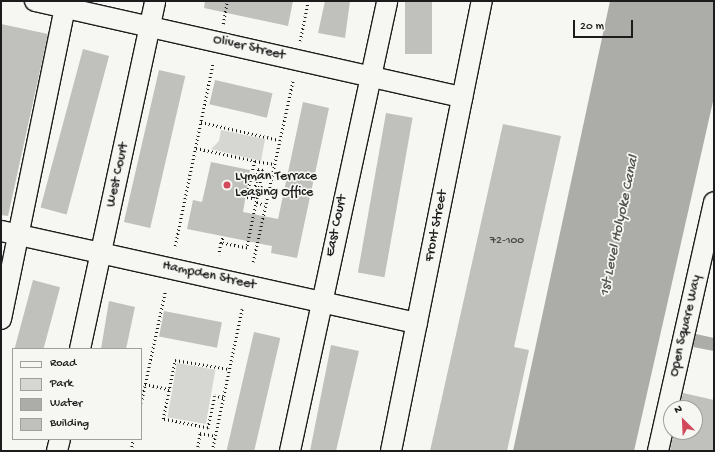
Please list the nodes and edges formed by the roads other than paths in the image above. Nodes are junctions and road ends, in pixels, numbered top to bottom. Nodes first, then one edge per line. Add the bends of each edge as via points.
1 (35, 1) edge
2 (156, 1) edge
3 (387, 1) edge
4 (482, 1) edge
5 (66, 4) edge
6 (150, 25) junction
7 (370, 75) junction
8 (462, 97) junction
9 (714, 202) edge
10 (10, 233) edge
11 (101, 254) junction
12 (321, 301) junction
13 (1, 319) edge
14 (417, 322) junction
15 (80, 348) edge
16 (60, 440) edge
17 (57, 451) edge
18 (290, 451) edge
19 (391, 451) edge
20 (658, 451) edge

1 - 5 street, Oliver Street
2 - 6 street, West Court
3 - 7 street, East Court
4 - 8 street, Front Street
5 - 6 street, Oliver Street
5 - 10 street
6 - 7 street, Oliver Street
6 - 11 street, West Court
7 - 8 street, Oliver Street
7 - 12 street, East Court
8 - 14 street, Front Street
9 - 20 street, Open Square Way
10 - 11 street, Hampden Street
10 - 13 street
11 - 12 street, Hampden Street
11 - 15 street, West Court
12 - 14 street, Hampden Street
12 - 18 street, East Court
14 - 19 street, Front Street
16 - 17 street

